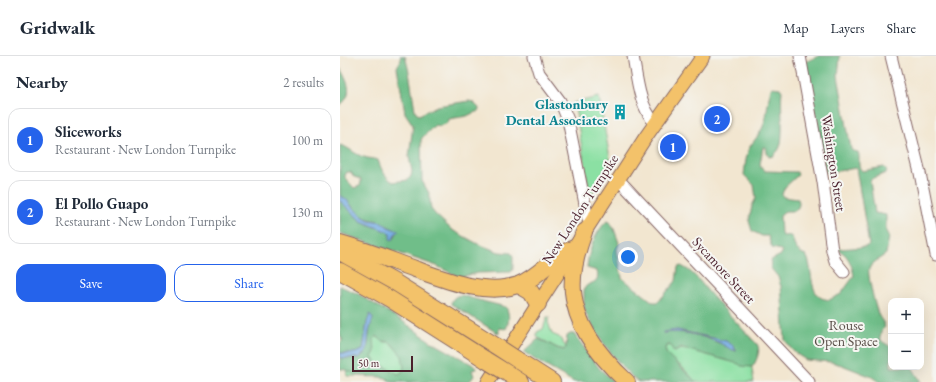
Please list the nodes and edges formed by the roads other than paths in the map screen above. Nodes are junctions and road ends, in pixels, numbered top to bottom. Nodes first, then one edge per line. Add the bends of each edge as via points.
1 (534, 56) edge
2 (633, 56) edge
3 (703, 56) edge
4 (800, 56) edge
5 (891, 56) edge
6 (655, 123) junction
7 (618, 179) junction
8 (586, 228) junction
9 (340, 244) edge
10 (574, 248) junction
11 (340, 252) edge
12 (936, 255) edge
13 (340, 271) edge
14 (844, 272) dead end
15 (518, 284) junction
16 (538, 304) junction
17 (488, 382) edge
18 (521, 382) edge
19 (552, 382) edge
20 (627, 382) edge
21 (809, 382) edge

1 - 8 street via 539,73 560,101 568,120
2 - 6 street via 643,102
3 - 6 main road, New London Turnpike
4 - 14 street, Washington Street via 832,251 835,261
5 - 12 street via 919,168
6 - 7 main road, New London Turnpike
7 - 8 main road, New London Turnpike
7 - 21 street, Sycamore Street
8 - 10 main road, New London Turnpike
8 - 20 highway via 574,269 575,305 586,332 598,350
9 - 15 highway via 466,286 492,288
10 - 15 highway via 565,251 541,271
10 - 16 main road, New London Turnpike
11 - 19 highway, bridge via 396,283
13 - 18 highway, bridge via 390,299
15 - 16 highway via 531,292
16 - 17 main road, New London Turnpike

